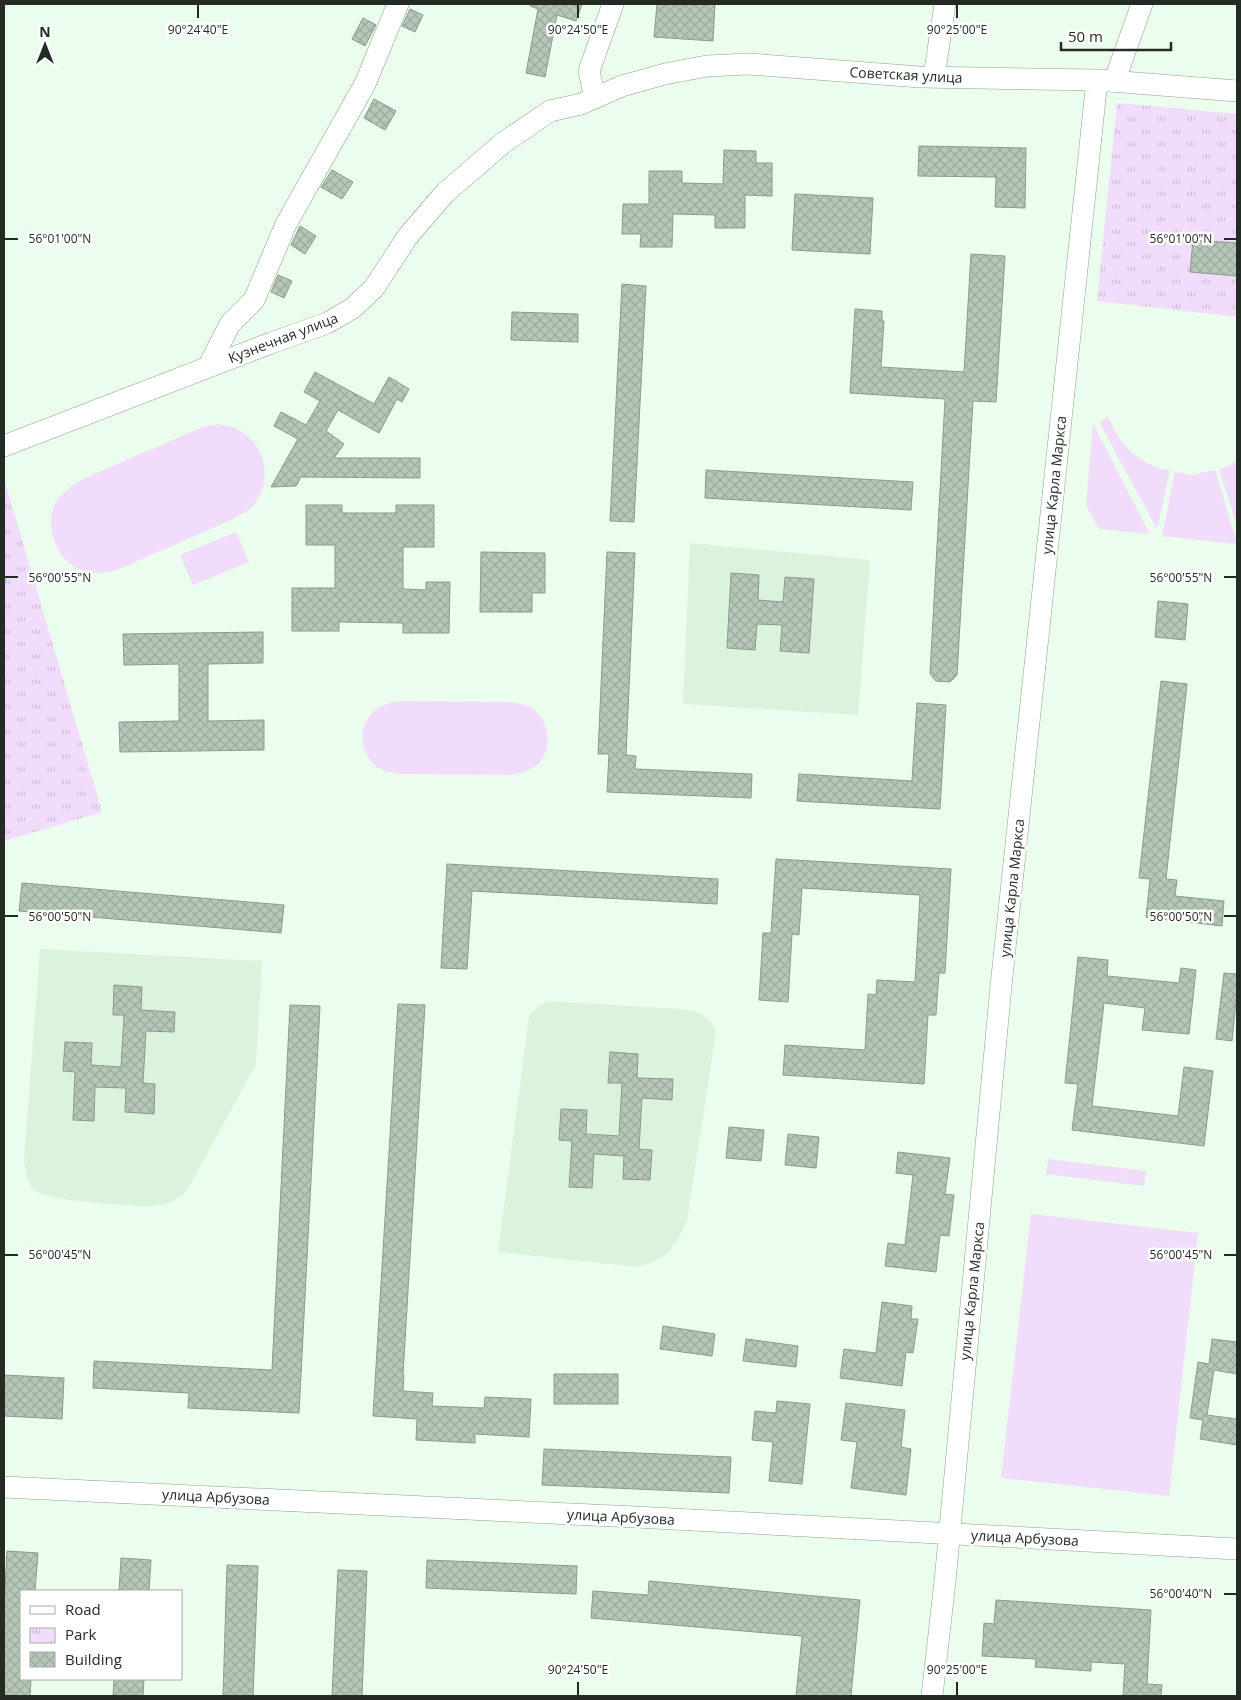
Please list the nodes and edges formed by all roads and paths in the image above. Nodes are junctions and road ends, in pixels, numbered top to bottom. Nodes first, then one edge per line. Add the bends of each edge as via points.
1 (398, 4) edge
2 (613, 4) edge
3 (945, 4) edge
4 (1142, 4) edge
5 (934, 77) junction
6 (1105, 81) junction
7 (1237, 91) edge
8 (588, 101) junction
9 (208, 367) junction
10 (4, 446) edge
11 (4, 1487) edge
12 (949, 1534) junction
13 (1237, 1549) edge
14 (932, 1696) edge

1 - 9 street via 365,84 286,224 254,300 230,324
2 - 8 street via 590,71
3 - 5 street
4 - 6 street, улица Карла Маркса
5 - 6 street, Советская улица
5 - 8 street, Советская улица via 749,64 707,66 622,86
6 - 7 street, Советская улица
6 - 12 street, улица Карла Маркса via 1001,986
8 - 9 street, Кузнечная улица via 550,111 503,143 445,193 408,236 374,288 353,308 326,323
9 - 10 street, Кузнечная улица
11 - 12 street, улица Арбузова
12 - 13 street, улица Арбузова
12 - 14 street, улица Карла Маркса

